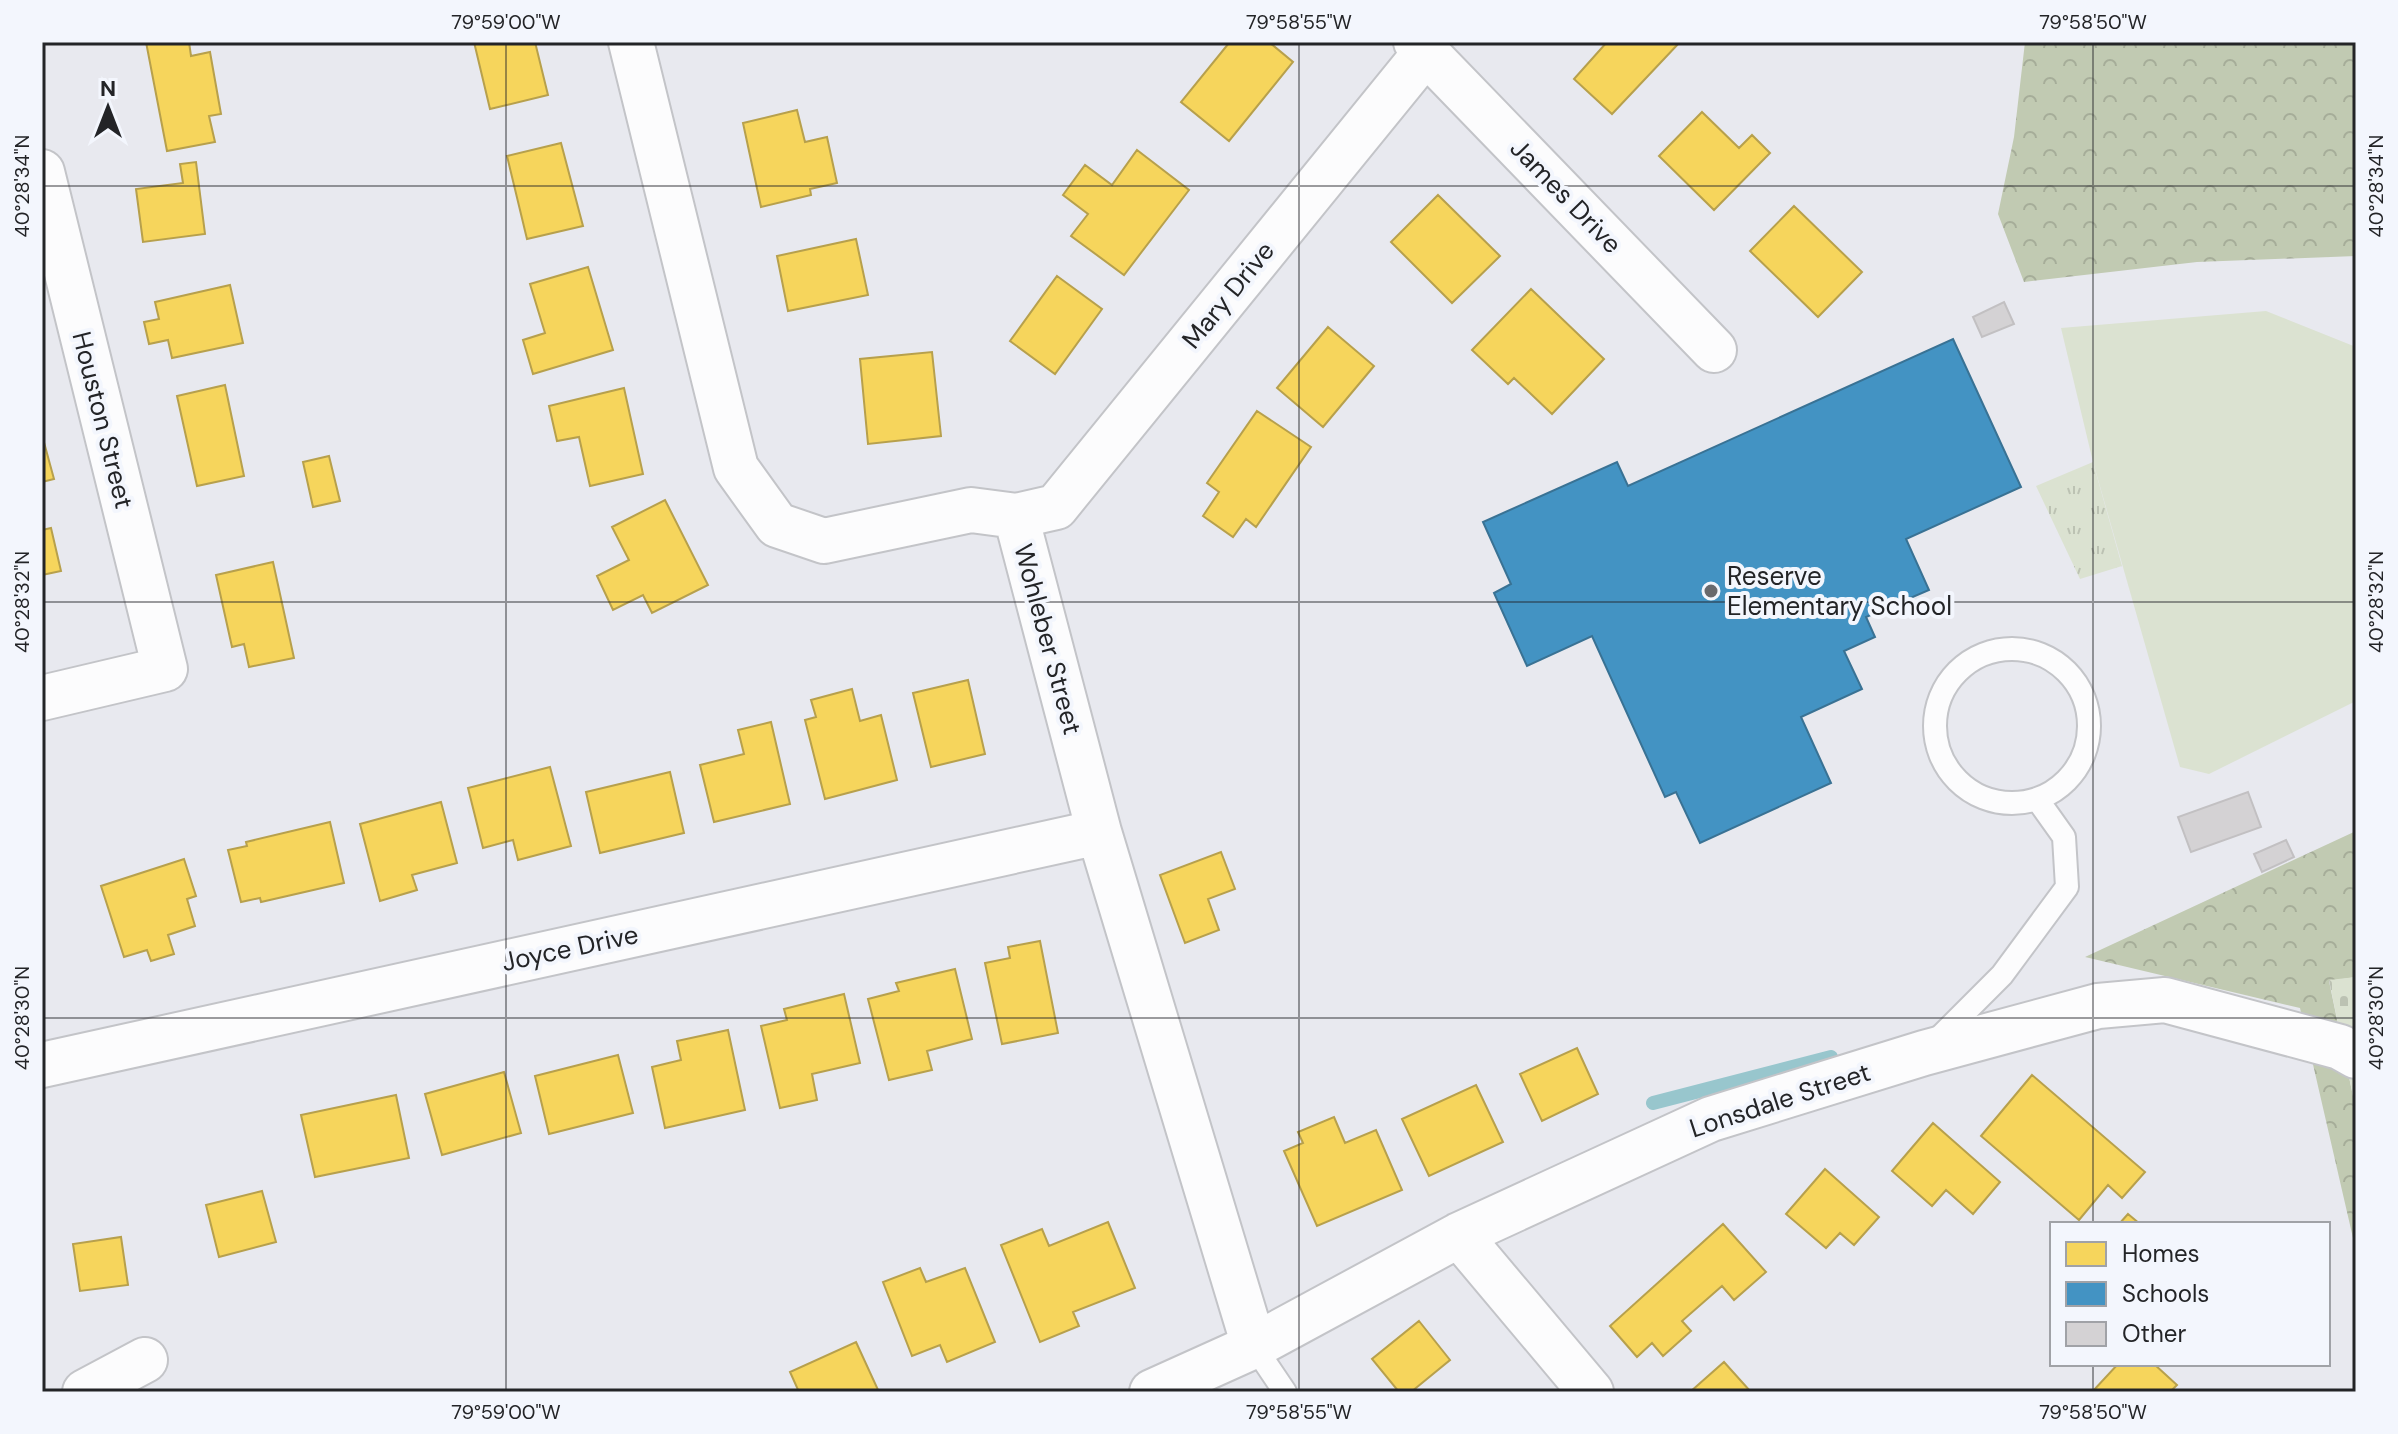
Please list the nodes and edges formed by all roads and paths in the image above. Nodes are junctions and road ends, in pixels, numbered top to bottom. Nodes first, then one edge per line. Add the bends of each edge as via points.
1 (631, 42) edge
2 (1421, 47) edge
3 (42, 172) edge
4 (1714, 350) dead end
5 (1016, 516) junction
6 (42, 698) edge
7 (2037, 799) junction
8 (1099, 832) junction
9 (1924, 1053) junction
10 (2356, 1056) edge
11 (42, 1065) edge
12 (1459, 1235) junction
13 (1254, 1346) junction
14 (145, 1360) dead end
15 (85, 1392) edge
16 (1152, 1392) edge
17 (1285, 1392) edge
18 (1591, 1392) edge

1 - 5 street, Wohleber Street via 736,468 777,525 824,541 971,510
2 - 4 street, James Drive
2 - 5 street, Mary Drive via 1056,507
3 - 6 street, Houston Street via 165,669
5 - 8 street, Wohleber Street
7 - 7 lane via 2069,778 2083,757 2089,718 2081,692 2050,658 2001,649 1975,658 1945,685 1934,719 1938,750 1957,782 1980,797 2002,803
7 - 9 lane via 2064,837 2067,887 2002,975
8 - 11 street, Joyce Drive
8 - 13 street, Wohleber Street
9 - 10 street, Lonsdale Street via 2098,1006 2165,1000 2340,1047
9 - 12 street, Lonsdale Street via 1711,1119
12 - 13 street, Lonsdale Street
12 - 18 street
13 - 16 street, Lonsdale Street
13 - 17 lane
14 - 15 street

